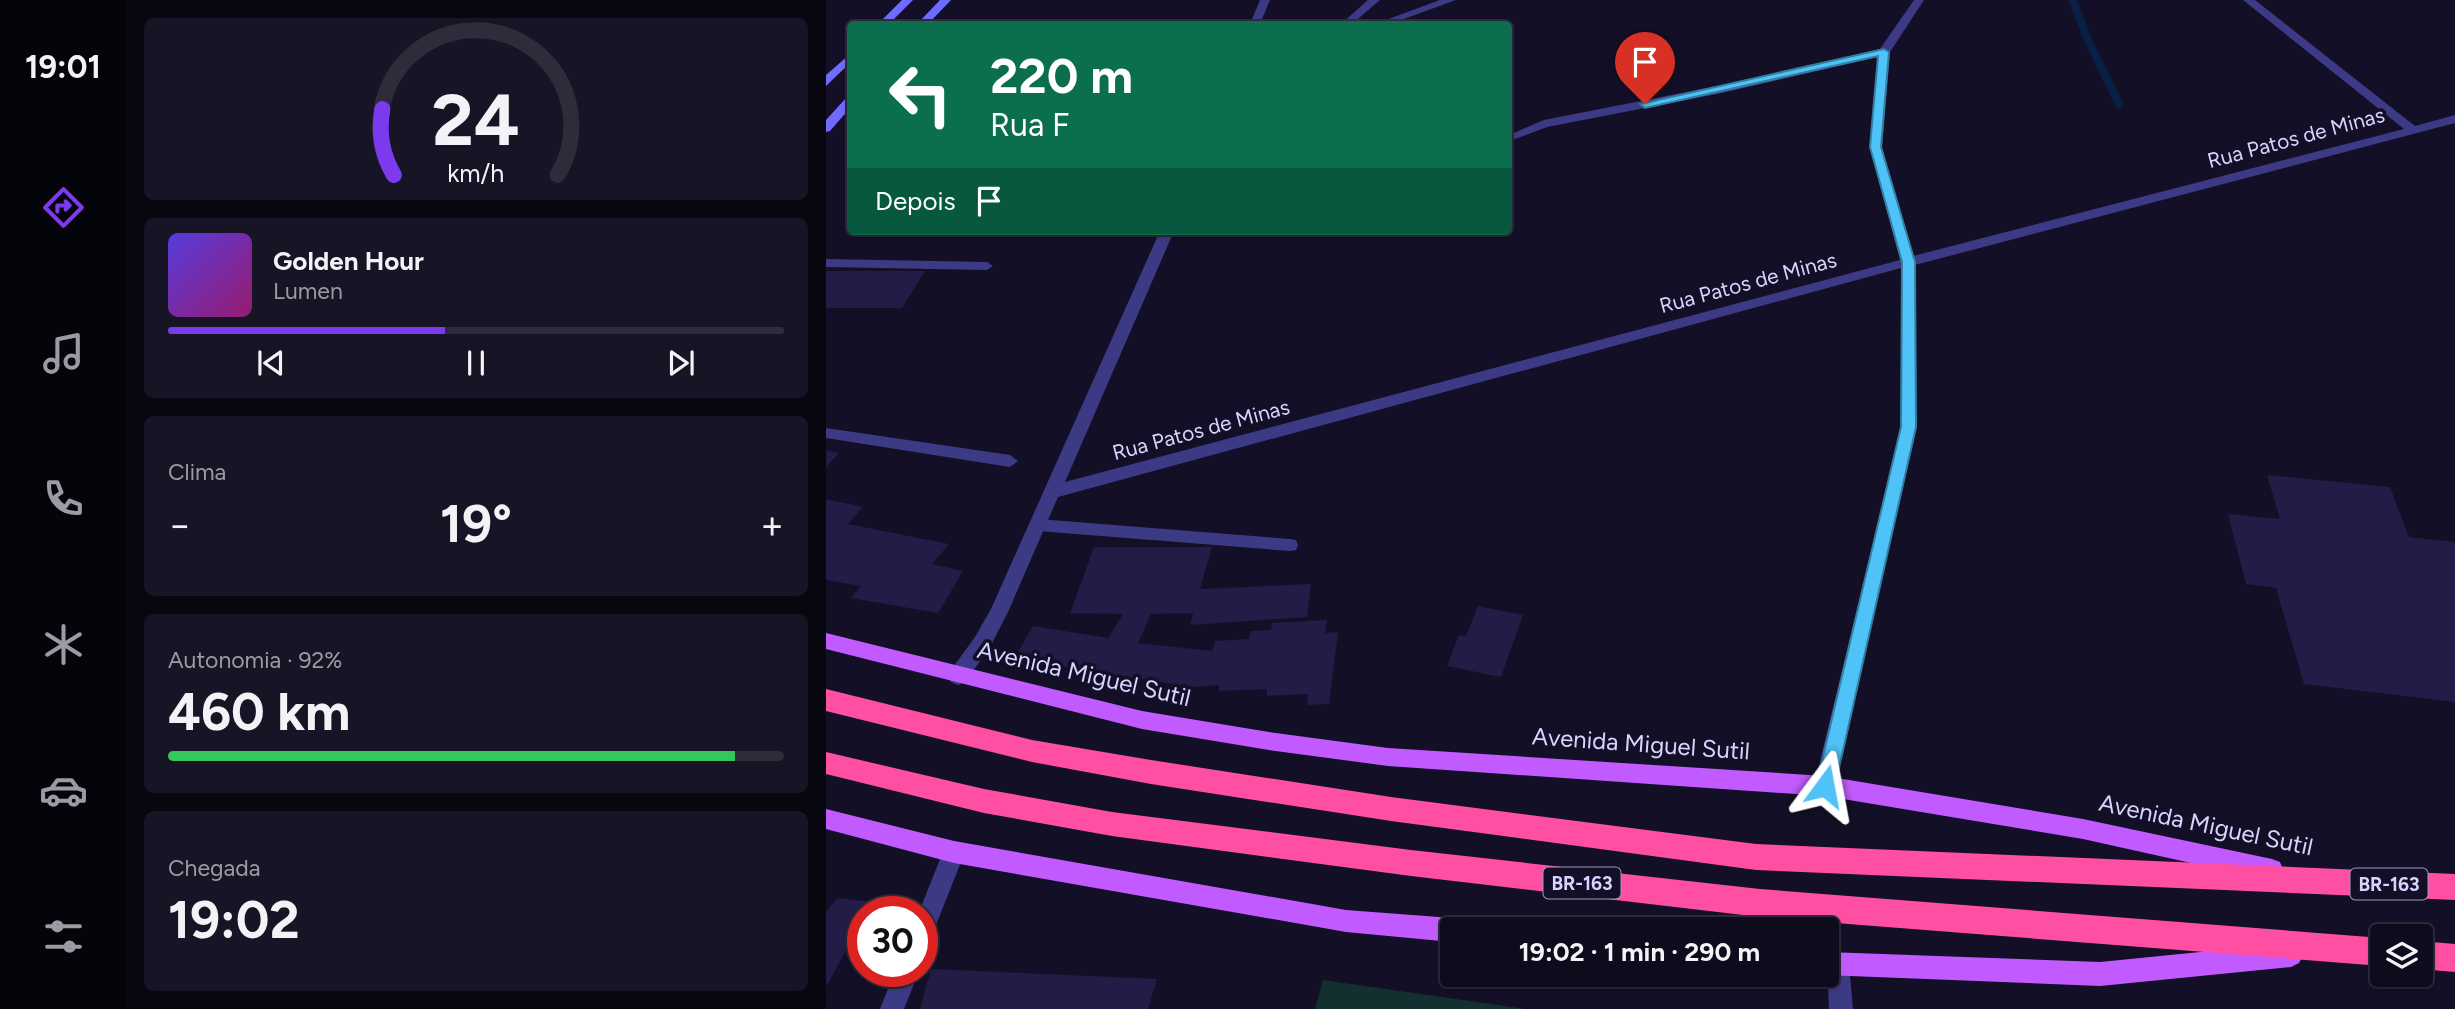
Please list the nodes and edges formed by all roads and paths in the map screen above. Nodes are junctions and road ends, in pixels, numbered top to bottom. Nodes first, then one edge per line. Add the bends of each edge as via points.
1 (908, 0) edge
2 (946, 0) edge
3 (1265, 0) edge
4 (1375, 0) edge
5 (1451, 0) edge
6 (1919, 0) edge
7 (2248, 0) edge
8 (886, 21) edge
9 (925, 21) edge
10 (1256, 21) edge
11 (1350, 21) edge
12 (1390, 21) edge
13 (1884, 52) junction
14 (847, 60) edge
15 (826, 82) edge
16 (847, 104) edge
17 (2455, 119) edge
18 (826, 128) edge
19 (2412, 130) junction
20 (1515, 135) dead end
21 (1165, 235) edge
22 (1909, 262) junction
23 (826, 263) edge
24 (987, 266) dead end
25 (826, 433) edge
26 (1010, 461) dead end
27 (1053, 492) junction
28 (1038, 525) junction
29 (1290, 545) dead end
30 (826, 641) edge
31 (958, 676) junction
32 (826, 700) edge
33 (826, 763) edge
34 (1825, 786) junction
35 (826, 819) edge
36 (954, 852) junction
37 (2323, 881) junction
38 (2455, 887) edge
39 (936, 896) edge
40 (1440, 929) edge
41 (2345, 949) junction
42 (2370, 951) edge
43 (2433, 956) edge
44 (2455, 957) edge
45 (1839, 964) edge
46 (901, 987) edge
47 (1837, 987) edge
48 (892, 1009) edge
49 (1841, 1009) edge

1 - 8 main road
2 - 9 main road
3 - 10 street
4 - 11 street
5 - 12 street
6 - 13 street
7 - 19 street
13 - 20 street via 1544,124
13 - 22 street via 1875,147
14 - 15 main road
16 - 18 main road
17 - 19 street, Rua Patos de Minas
19 - 22 street, Rua Patos de Minas
21 - 27 street
22 - 27 street, Rua Patos de Minas
22 - 34 street via 1909,427
23 - 24 lane
25 - 26 lane
27 - 28 street
28 - 29 lane
28 - 31 street via 992,627
30 - 31 main road, Avenida Miguel Sutil / BR-163
31 - 34 main road, Avenida Miguel Sutil / BR-163 via 1142,720 1388,757
32 - 37 highway, BR-163 via 1032,751 1152,772 1391,809 1756,856
33 - 41 highway, BR-163 via 984,801 1112,824 1411,863 1760,903
34 - 37 main road, Avenida Miguel Sutil / BR-163 via 2083,829
35 - 36 main road
36 - 39 street
36 - 40 main road via 1346,921
37 - 38 highway, Avenida Miguel Sutil / BR-163
41 - 42 highway, BR-163
41 - 45 main road, BR-163 via 2100,974
43 - 44 highway
46 - 48 street
47 - 49 street

